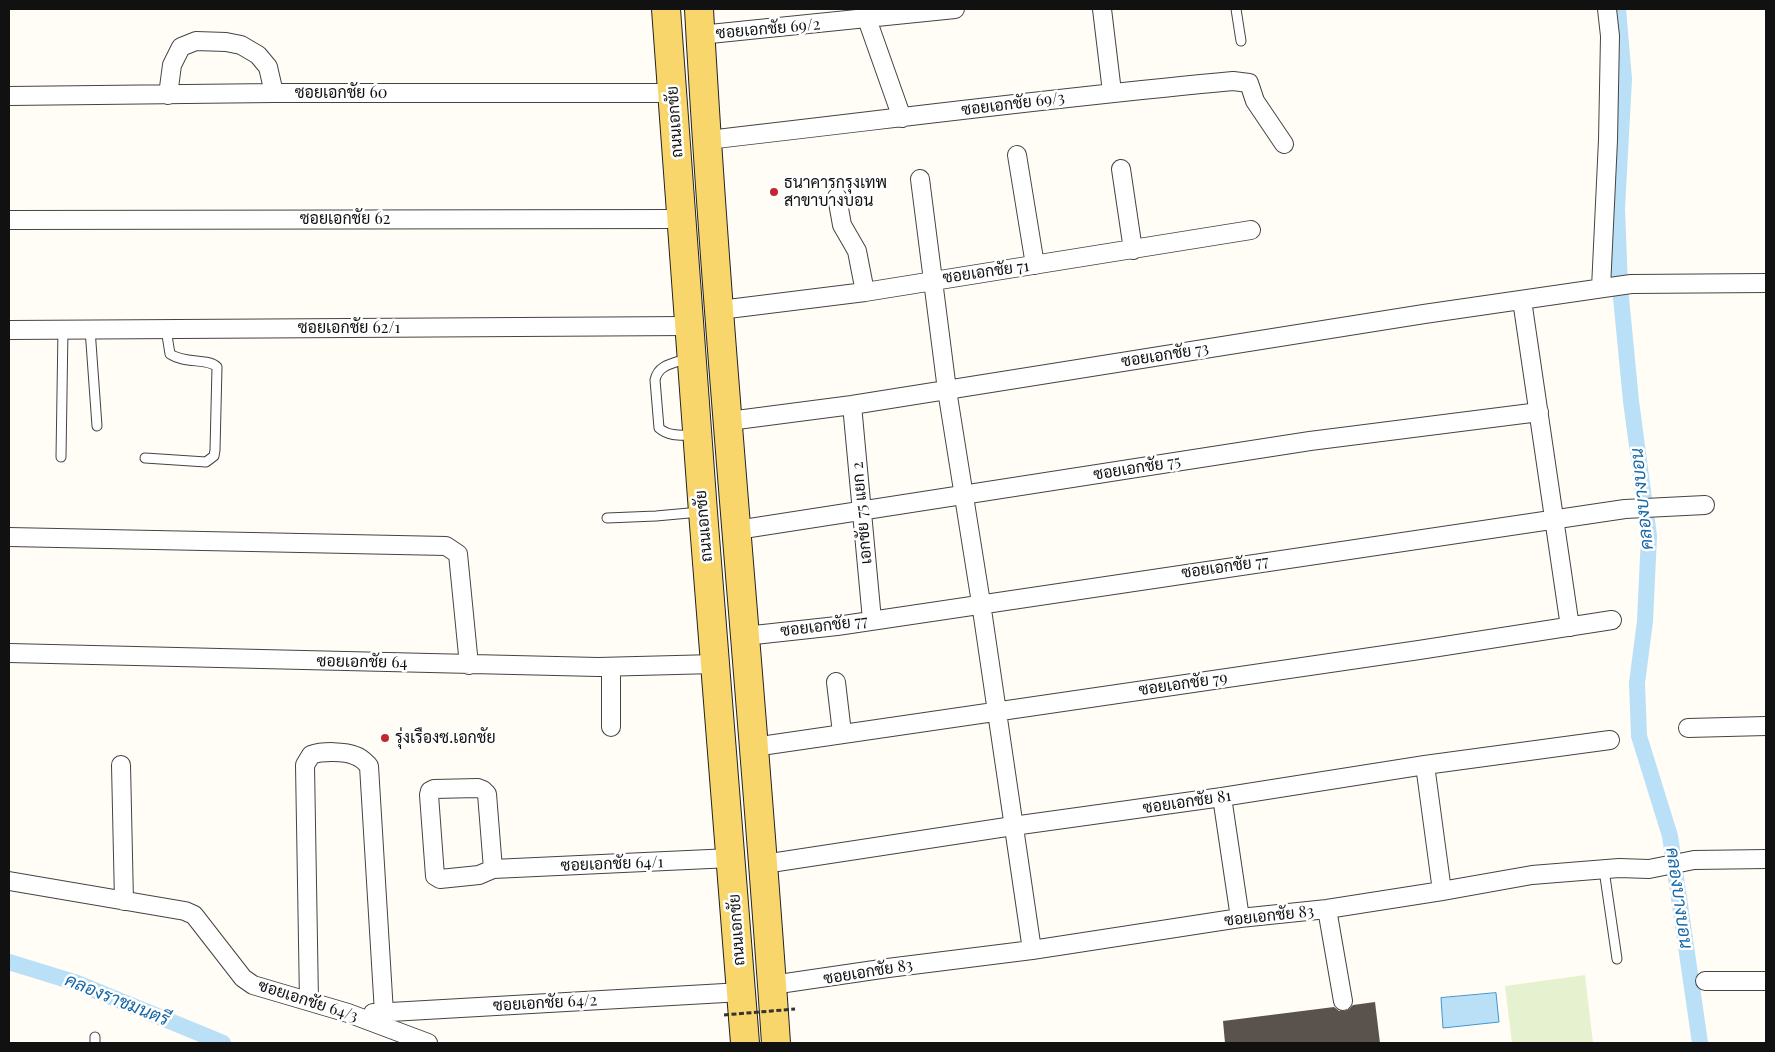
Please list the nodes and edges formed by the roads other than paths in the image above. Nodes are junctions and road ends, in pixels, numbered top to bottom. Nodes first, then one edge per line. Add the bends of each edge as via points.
1 (666, 9) edge
2 (955, 9) edge
3 (1102, 9) edge
4 (1236, 9) edge
5 (1606, 9) edge
6 (867, 19) junction
7 (699, 22) edge
8 (1241, 41) dead end
9 (673, 92) junction
10 (1112, 92) junction
11 (274, 93) junction
12 (168, 95) junction
13 (9, 96) edge
14 (902, 118) junction
15 (707, 140) junction
16 (1284, 144) dead end
17 (1017, 155) dead end
18 (1121, 169) dead end
19 (920, 179) dead end
20 (837, 197) dead end
21 (682, 219) junction
22 (9, 220) edge
23 (1250, 230) dead end
24 (1133, 250) junction
25 (1035, 265) junction
26 (934, 280) junction
27 (1766, 283) edge
28 (1601, 288) junction
29 (865, 292) junction
30 (1522, 300) junction
31 (720, 310) junction
32 (690, 326) junction
33 (63, 329) junction
34 (90, 329) junction
35 (166, 329) junction
36 (9, 330) edge
37 (692, 357) junction
38 (947, 390) junction
39 (852, 405) junction
40 (1539, 412) junction
41 (729, 421) junction
42 (97, 426) dead end
43 (697, 435) junction
44 (61, 457) dead end
45 (145, 458) dead end
46 (963, 496) junction
47 (1705, 505) dead end
48 (862, 510) junction
49 (703, 512) junction
50 (607, 518) dead end
51 (1554, 519) junction
52 (737, 530) junction
53 (9, 537) edge
54 (742, 592) junction
55 (710, 594) junction
56 (981, 604) junction
57 (872, 620) junction
58 (1612, 620) dead end
59 (1570, 627) junction
60 (746, 636) junction
61 (9, 653) edge
62 (715, 664) junction
63 (469, 665) junction
64 (611, 667) junction
65 (836, 682) dead end
66 (996, 711) junction
67 (1766, 726) edge
68 (610, 727) dead end
69 (1688, 728) dead end
70 (842, 733) junction
71 (1610, 740) dead end
72 (754, 746) junction
73 (121, 765) dead end
74 (1425, 765) junction
75 (1222, 797) junction
76 (1013, 826) junction
77 (731, 858) junction
78 (1766, 859) edge
79 (764, 864) junction
80 (493, 869) junction
81 (1604, 870) junction
82 (9, 881) edge
83 (1442, 891) junction
84 (124, 901) junction
85 (1327, 909) junction
86 (1240, 918) junction
87 (1032, 950) junction
88 (1617, 959) dead end
89 (1705, 981) dead end
90 (1766, 981) edge
91 (772, 985) junction
92 (742, 992) junction
93 (309, 1001) junction
94 (1343, 1001) dead end
95 (348, 1013) junction
96 (384, 1013) junction
97 (428, 1043) edge
98 (745, 1043) edge
99 (776, 1043) edge

1 - 9 main road, ถนนเอกชัย
2 - 6 street, ซอยเอกชัย 69/2
3 - 10 street
4 - 8 lane
5 - 28 street via 1610,36
6 - 7 street, ซอยเอกชัย 69/2
6 - 14 street
7 - 15 main road, ถนนเอกชัย
9 - 11 street, ซอยเอกชัย 60
9 - 21 main road, ถนนเอกชัย
10 - 14 street, ซอยเอกชัย 69/3
10 - 16 street, ซอยเอกชัย 69/3 via 1247,82 1262,113
11 - 12 street, ซอยเอกชัย 60
11 - 12 street via 268,67 258,54 241,45 196,41 181,47 172,65
12 - 13 street, ซอยเอกชัย 60
14 - 15 street, ซอยเอกชัย 69/3
15 - 31 main road, ถนนเอกชัย
17 - 25 street
18 - 24 street
19 - 26 street
20 - 29 street via 842,225 857,251
21 - 22 street, ซอยเอกชัย 62
21 - 32 main road, ถนนเอกชัย
23 - 24 street, ซอยเอกชัย 71
24 - 25 street, ซอยเอกชัย 71
25 - 26 street, ซอยเอกชัย 71
26 - 29 street, ซอยเอกชัย 71
26 - 38 street
27 - 28 street, ซอยเอกชัย 73 via 1631,284
28 - 30 street, ซอยเอกชัย 73
29 - 31 street, ซอยเอกชัย 71
30 - 38 street, ซอยเอกชัย 73
30 - 40 street
31 - 41 main road, ถนนเอกชัย
32 - 35 street, ซอยเอกชัย 62/1
32 - 37 main road, ถนนเอกชัย
33 - 34 street, ซอยเอกชัย 62/1
33 - 36 street, ซอยเอกชัย 62/1
33 - 44 lane
34 - 35 street, ซอยเอกชัย 62/1
34 - 42 lane
35 - 45 lane via 170,354 177,359 209,362 217,367 214,456 206,462
37 - 43 main road, ถนนเอกชัย
37 - 43 lane via 661,368 655,380 659,428 665,433
38 - 39 street, ซอยเอกชัย 73
38 - 46 street
39 - 41 street, ซอยเอกชัย 73
39 - 48 street, เอกชัย 75 แยก 2
40 - 46 street, ซอยเอกชัย 75 via 1310,441
40 - 51 street
41 - 52 main road, ถนนเอกชัย
43 - 49 main road, ถนนเอกชัย
46 - 48 street, ซอยเอกชัย 75
46 - 56 street
47 - 51 street, ซอยเอกชัย 77 via 1625,509
48 - 52 street, ซอยเอกชัย 75
48 - 57 street, เอกชัย 75 แยก 2
49 - 50 lane
49 - 55 main road, ถนนเอกชัย
51 - 56 street, ซอยเอกชัย 77
51 - 59 street
52 - 54 main road, ถนนเอกชัย
53 - 63 street via 446,546 458,554
54 - 55 main road
54 - 60 main road, ถนนเอกชัย
55 - 62 main road, ถนนเอกชัย
56 - 57 street, ซอยเอกชัย 77
56 - 66 street
57 - 60 street, ซอยเอกชัย 77
58 - 59 street, ซอยเอกชัย 79
59 - 66 street, ซอยเอกชัย 79
60 - 72 main road, ถนนเอกชัย
61 - 63 street, ซอยเอกชัย 64
62 - 64 street, ซอยเอกชัย 64
62 - 77 main road, ถนนเอกชัย
63 - 64 street, ซอยเอกชัย 64
64 - 68 street
65 - 70 street
66 - 70 street, ซอยเอกชัย 79
66 - 76 street
67 - 69 street
70 - 72 street, ซอยเอกชัย 79
71 - 74 street, ซอยเอกชัย 81
72 - 79 main road, ถนนเอกชัย
73 - 84 street
74 - 75 street, ซอยเอกชัย 81
74 - 83 street
75 - 76 street, ซอยเอกชัย 81
75 - 86 street
76 - 79 street, ซอยเอกชัย 81
76 - 87 street
77 - 80 street, ซอยเอกชัย 64/1
77 - 92 main road, ถนนเอกชัย
78 - 81 street, ซอยเอกชัย 83 via 1694,860 1649,870
79 - 91 main road, ถนนเอกชัย
80 - 80 street, ซอยเอกชัย 64/1 via 479,875 445,880 435,876 430,791 478,788 487,794
81 - 83 street, ซอยเอกชัย 83 via 1532,875
81 - 88 lane
82 - 84 street, ซอยเอกชัย 64/3
83 - 85 street, ซอยเอกชัย 83
84 - 93 street, ซอยเอกชัย 64/3 via 194,915 243,978 253,985
85 - 86 street, ซอยเอกชัย 83
85 - 94 street
86 - 87 street, ซอยเอกชัย 83
87 - 91 street, ซอยเอกชัย 83
89 - 90 street
91 - 99 main road, ถนนเอกชัย
92 - 96 street, ซอยเอกชัย 64/2
92 - 98 main road, ถนนเอกชัย
93 - 95 street, ซอยเอกชัย 64/3
93 - 96 street via 306,765 311,754 321,751 356,755 369,766
95 - 96 street, ซอยเอกชัย 64/2
95 - 97 street, ซอยเอกชัย 64/3

